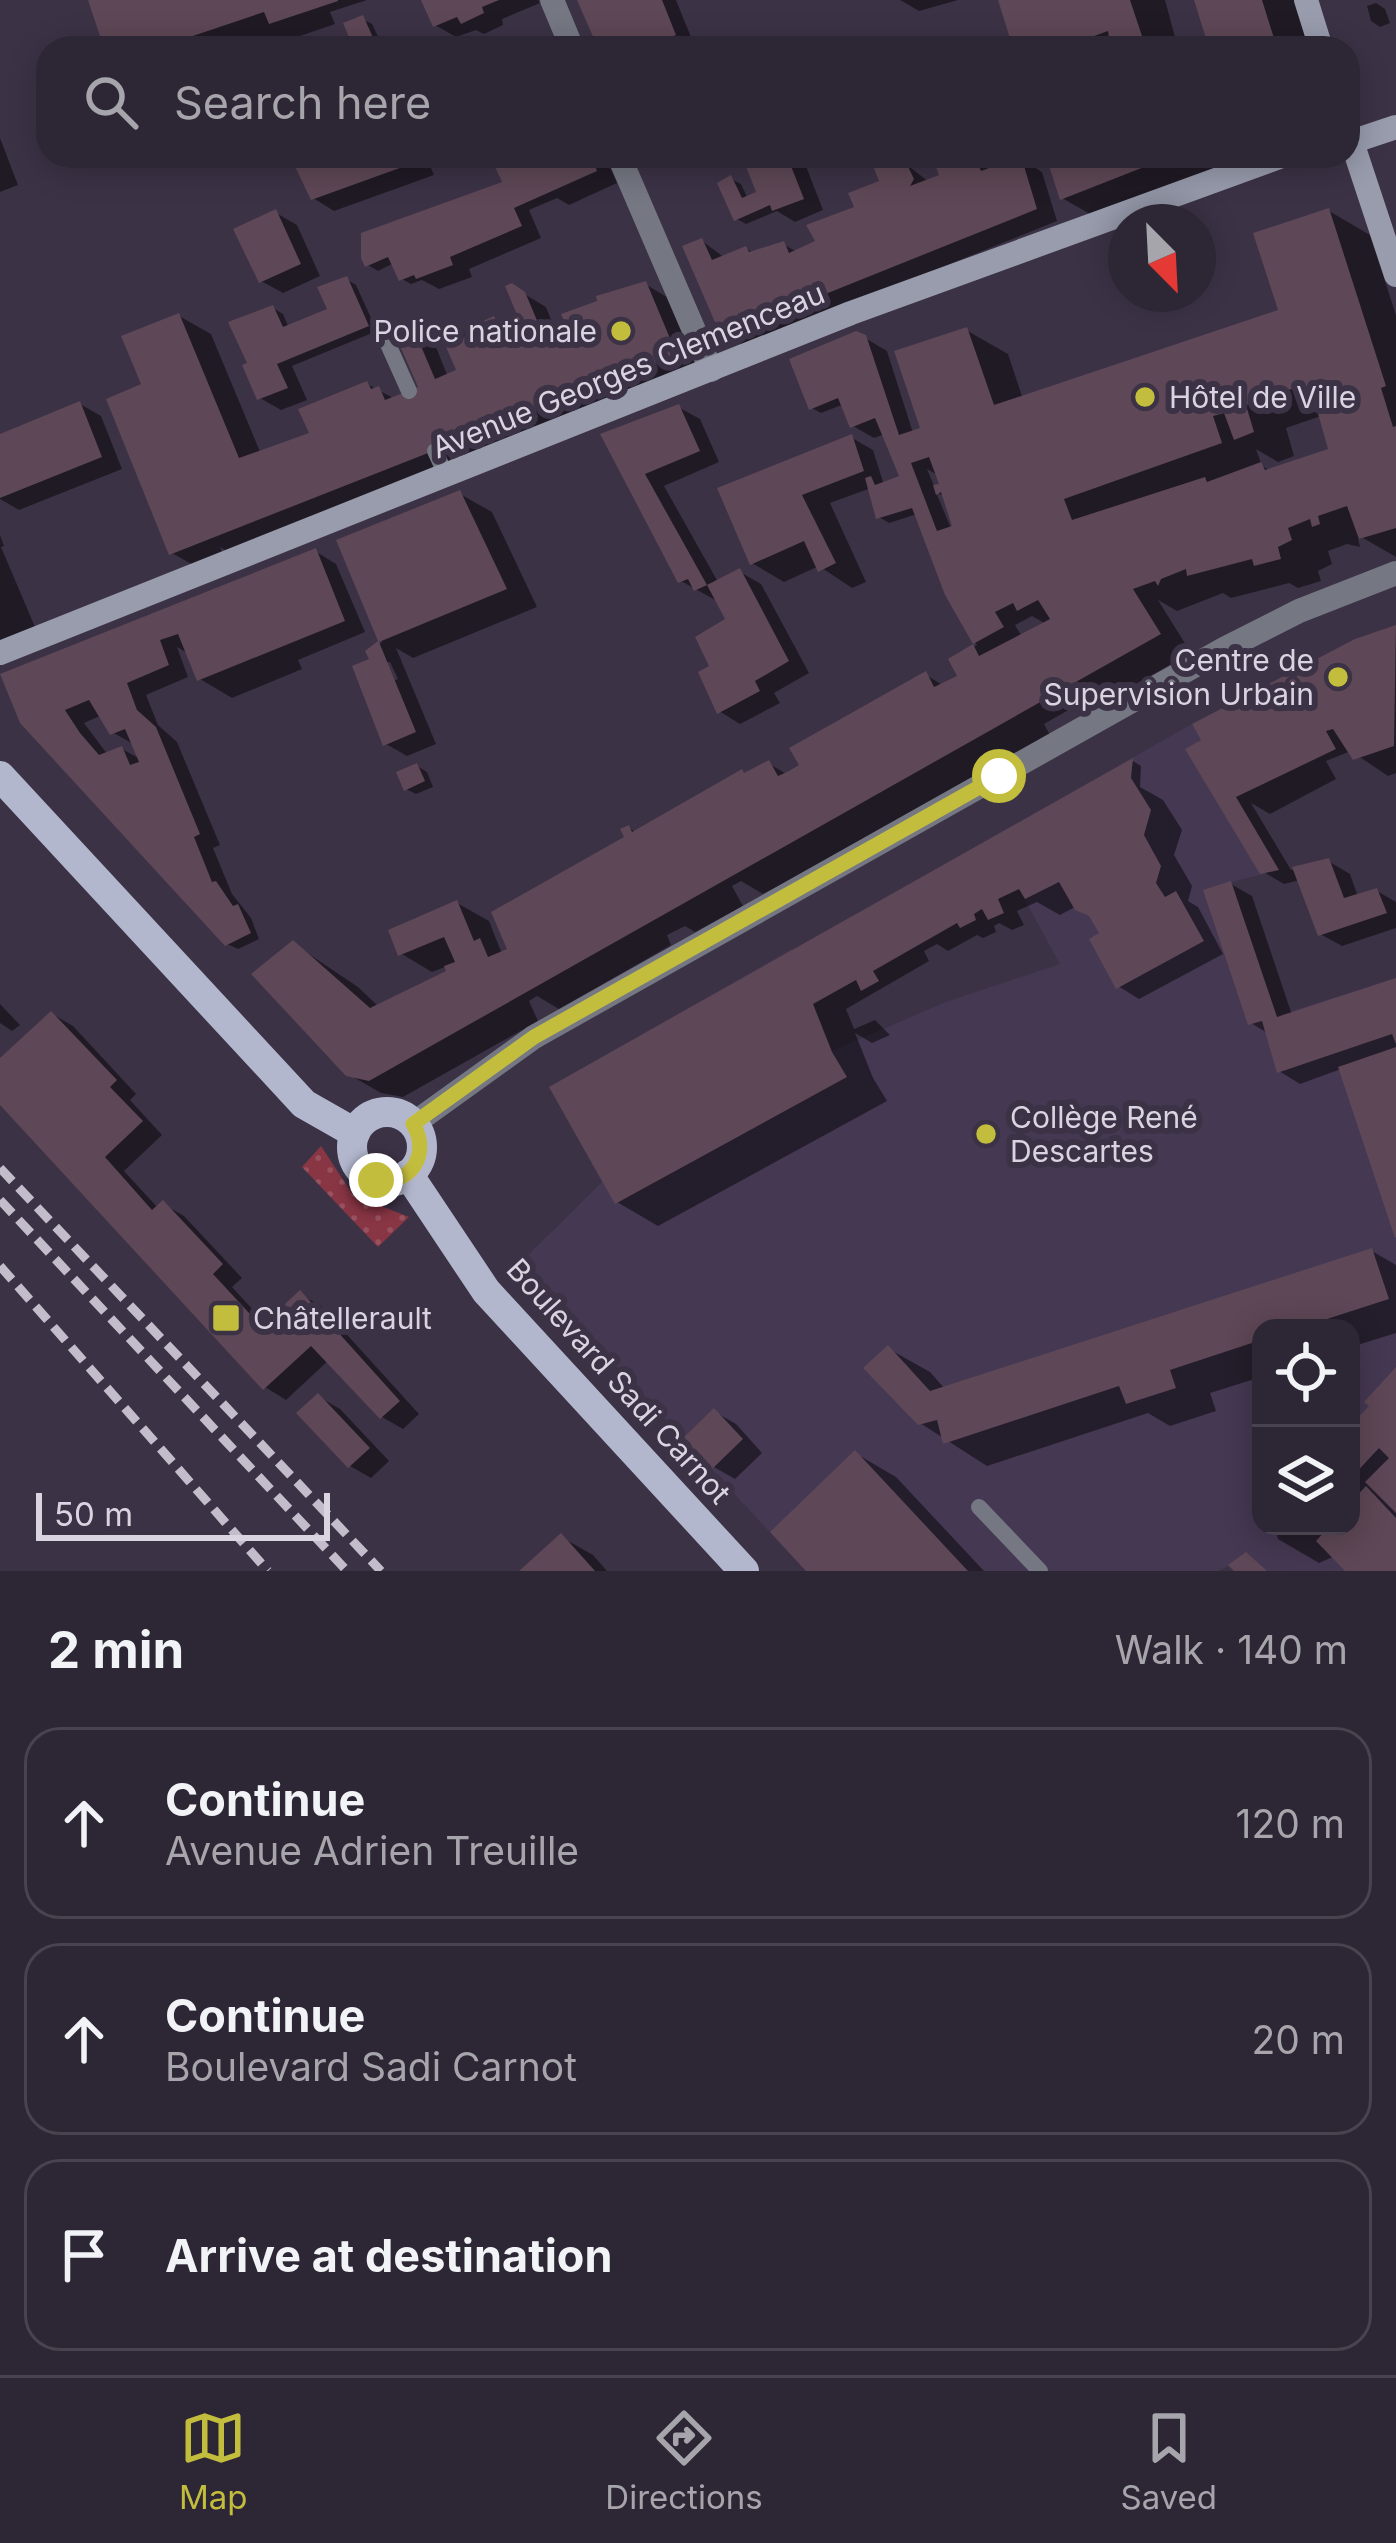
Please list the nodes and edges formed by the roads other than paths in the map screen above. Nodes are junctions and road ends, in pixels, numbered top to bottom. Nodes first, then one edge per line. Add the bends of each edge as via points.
1 (552, 0) edge
2 (1306, 0) edge
3 (567, 36) edge
4 (1317, 36) edge
5 (1396, 128) edge
6 (1360, 136) edge
7 (624, 168) edge
8 (1249, 168) edge
9 (1359, 168) edge
10 (1396, 275) edge
11 (383, 333) dead end
12 (711, 370) junction
13 (409, 391) dead end
14 (435, 451) dead end
15 (446, 475) junction
16 (1396, 573) edge
17 (0, 653) edge
18 (0, 776) edge
19 (413, 1124) junction
20 (355, 1133) junction
21 (408, 1174) junction
22 (979, 1507) dead end
23 (744, 1571) edge
24 (1040, 1571) edge

1 - 3 street
2 - 4 main road
5 - 6 main road
7 - 12 street
8 - 12 main road, Avenue Georges Clemenceau
9 - 10 main road
11 - 13 lane
12 - 15 main road, Avenue Georges Clemenceau
14 - 15 lane
15 - 17 main road, Avenue Georges Clemenceau
16 - 19 street via 1206,659 534,1037
18 - 20 main road via 304,1104
19 - 20 main road via 382,1113
19 - 21 main road via 421,1156
20 - 21 main road via 353,1156 365,1175 387,1182
21 - 23 main road, Boulevard Sadi Carnot via 486,1291
22 - 24 lane

